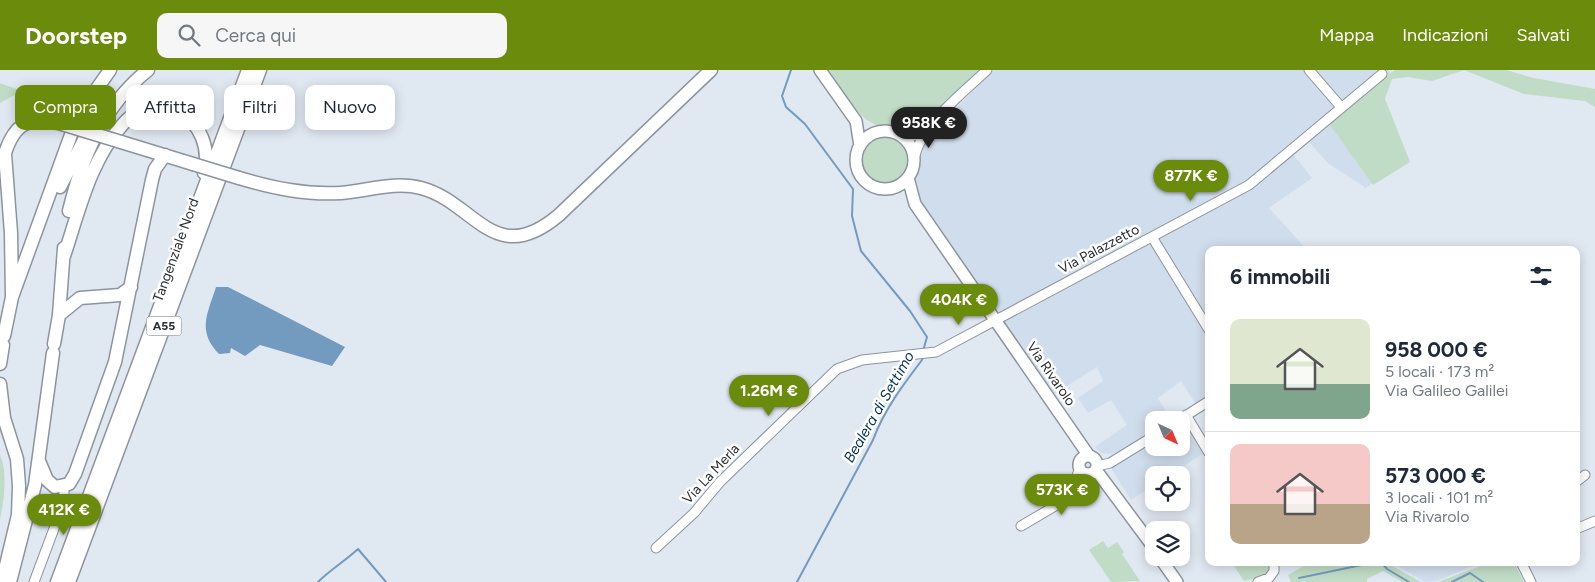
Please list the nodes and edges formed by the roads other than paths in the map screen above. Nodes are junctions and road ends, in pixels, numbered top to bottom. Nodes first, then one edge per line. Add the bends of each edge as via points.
1 (110, 70) edge
2 (137, 70) edge
3 (148, 70) edge
4 (248, 70) edge
5 (260, 70) edge
6 (711, 70) edge
7 (820, 70) edge
8 (987, 70) edge
9 (1309, 70) edge
10 (1382, 74) dead end
11 (1341, 107) junction
12 (856, 121) junction
13 (879, 132) junction
14 (926, 132) junction
15 (897, 134) junction
16 (860, 146) junction
17 (138, 147) junction
18 (5, 154) junction
19 (170, 157) junction
20 (914, 161) junction
21 (0, 172) edge
22 (908, 178) junction
23 (152, 180) junction
24 (892, 188) junction
25 (915, 204) junction
26 (198, 206) junction
27 (36, 234) junction
28 (1152, 237) junction
29 (64, 256) junction
30 (131, 287) junction
31 (100, 296) junction
32 (12, 297) junction
33 (125, 314) junction
34 (59, 315) junction
35 (994, 320) junction
36 (1205, 323) edge
37 (0, 364) edge
38 (0, 384) edge
39 (1205, 404) edge
40 (1190, 413) edge
41 (1190, 428) edge
42 (1145, 442) edge
43 (1205, 448) edge
44 (39, 461) junction
45 (1090, 466) junction
46 (1585, 476) dead end
47 (1580, 479) edge
48 (64, 486) junction
49 (1595, 521) edge
50 (1021, 526) dead end
51 (1580, 527) edge
52 (1145, 536) edge
53 (656, 548) dead end
54 (1166, 566) edge
55 (1274, 566) edge
56 (1523, 566) edge
57 (2, 582) edge
58 (10, 582) edge
59 (34, 582) edge
60 (57, 582) edge
61 (68, 582) edge
62 (1177, 582) edge
63 (1258, 582) edge
64 (1531, 582) edge

1 - 27 highway via 81,113
2 - 27 highway via 96,117
3 - 29 highway via 118,99 89,147 69,213
4 - 26 highway, Tangenziale Nord / A55
5 - 61 highway, Tangenziale Nord / A55
6 - 19 highway, bridge via 559,215 528,234 510,235 485,228 446,198 415,187 317,193 277,189
7 - 12 main road
8 - 14 street
9 - 11 street
10 - 11 street, Via Palazzetto
11 - 28 street, Via Palazzetto via 1249,185
12 - 13 main road
12 - 16 main road
13 - 15 main road
13 - 16 main road
14 - 15 street via 908,138
14 - 20 street via 915,150
15 - 20 main road via 909,144
16 - 24 main road via 856,163 863,178 877,188
17 - 18 highway, bridge via 41,120 23,126 10,138
17 - 19 highway
17 - 23 highway via 148,162
18 - 21 highway
18 - 32 highway
19 - 23 highway
20 - 22 main road
22 - 24 main road
22 - 25 main road, Via Rivarolo
23 - 30 highway
24 - 25 main road, Via Rivarolo
25 - 35 main road, Via Rivarolo
26 - 29 highway via 207,159 205,141 198,126 185,115 168,108 141,110 120,126 100,158 80,203
26 - 60 highway, Tangenziale Nord / A55
27 - 32 highway
28 - 35 street, Via Palazzetto
28 - 36 street
29 - 34 highway
30 - 31 highway via 120,295
30 - 33 highway
31 - 33 highway via 116,304
31 - 34 highway via 80,298
32 - 37 highway
33 - 48 highway via 115,362 91,430 73,478
34 - 44 highway
35 - 45 main road, Via Rivarolo via 1078,438
35 - 53 street, Via La Merla via 936,352 862,360 837,369
38 - 57 highway via 4,418 17,459 19,486 18,515
39 - 40 street
41 - 43 street
42 - 45 street via 1110,463
44 - 48 highway via 49,483 55,487
44 - 58 highway
45 - 50 street via 1072,488 1072,496
45 - 52 main road via 1109,486
46 - 47 street
48 - 59 street via 64,502
49 - 51 street
54 - 62 main road
55 - 63 street via 1270,578
56 - 64 street

